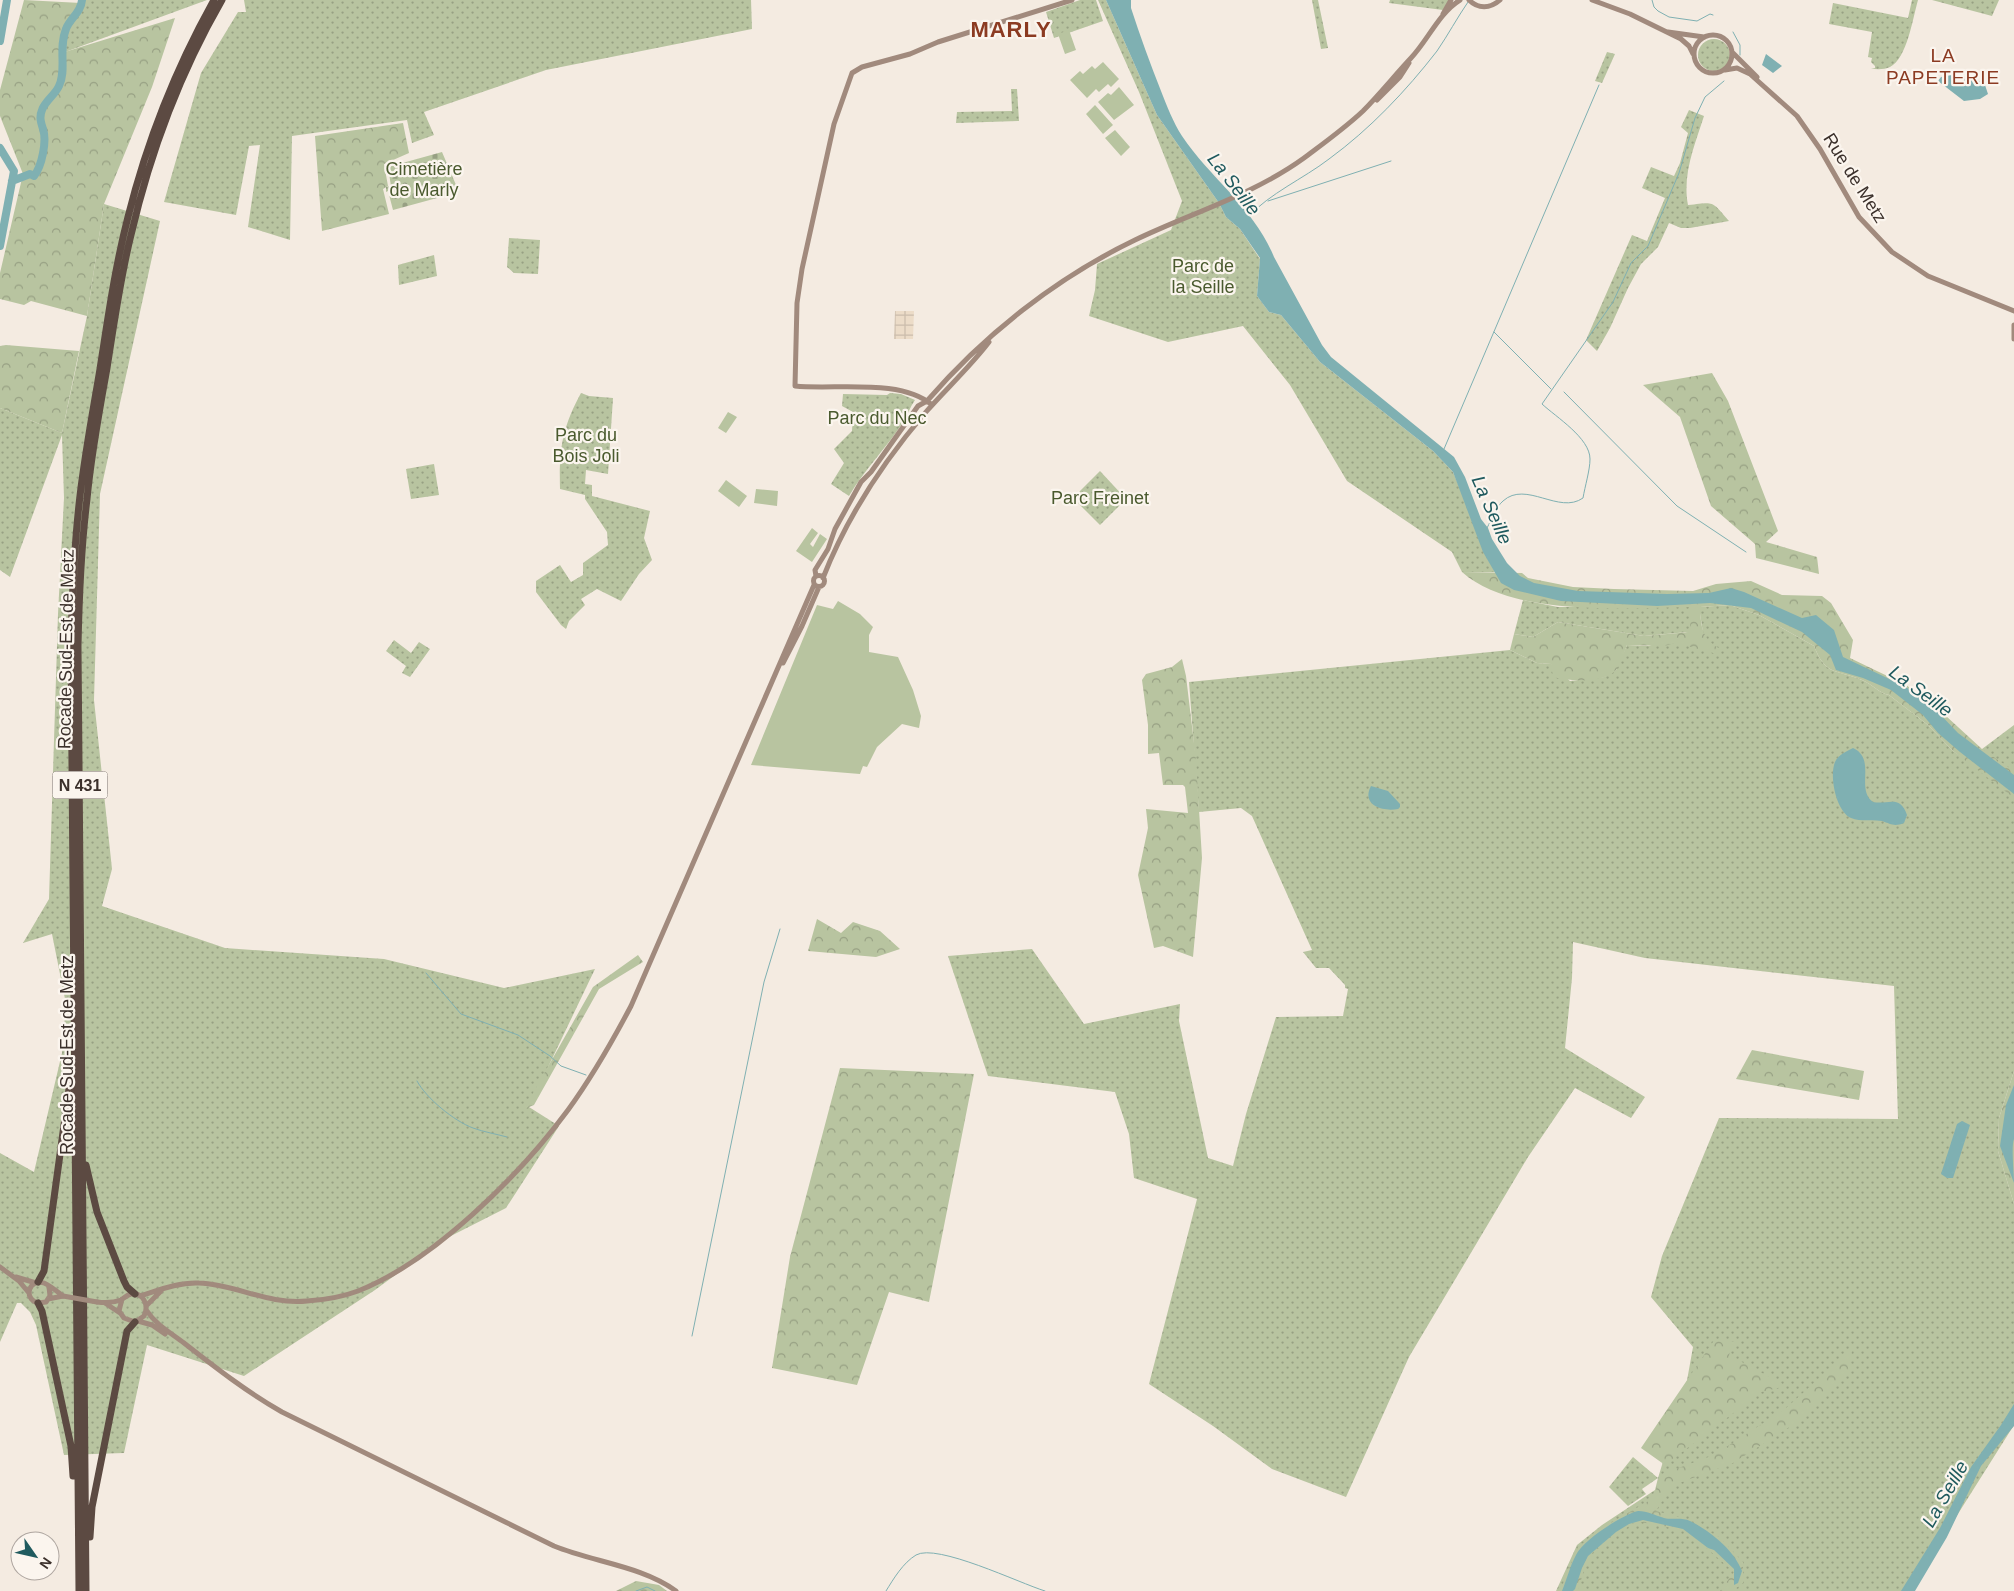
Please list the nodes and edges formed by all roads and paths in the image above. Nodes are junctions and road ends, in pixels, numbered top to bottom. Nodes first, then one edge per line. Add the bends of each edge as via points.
1 (214, 0) edge
2 (222, 0) edge
3 (1072, 0) edge
4 (1451, 0) edge
5 (1460, 0) edge
6 (1469, 0) edge
7 (1500, 0) edge
8 (1592, 0) edge
9 (1438, 23) junction
10 (1667, 32) junction
11 (1704, 37) junction
12 (1732, 52) junction
13 (1694, 55) junction
14 (1413, 56) junction
15 (1725, 70) junction
16 (1763, 85) junction
17 (1364, 109) junction
18 (2014, 311) edge
19 (2014, 324) edge
20 (2014, 340) edge
21 (929, 403) junction
22 (816, 576) junction
23 (824, 578) junction
24 (817, 586) junction
25 (74, 1034) junction
26 (83, 1144) junction
27 (0, 1267) edge
28 (11, 1274) junction
29 (37, 1282) junction
30 (49, 1288) junction
31 (161, 1290) junction
32 (29, 1294) junction
33 (138, 1295) junction
34 (63, 1296) junction
35 (48, 1299) junction
36 (122, 1300) junction
37 (38, 1303) junction
38 (104, 1303) junction
39 (147, 1308) junction
40 (120, 1313) junction
41 (137, 1321) junction
42 (197, 1355) junction
43 (78, 1498) junction
44 (86, 1574) junction
45 (79, 1591) edge
46 (86, 1591) edge
47 (676, 1591) edge

1 - 25 highway, Rocade Sud-Est de Metz / N 431 via 169,93 145,157 128,217 82,478 72,629
2 - 26 highway, Rocade Sud-Est de Metz / N 431 via 175,96 151,160 135,216 117,303 87,497 78,646
3 - 21 main road via 858,68 850,77 834,124 804,260 797,304 795,386 896,389
4 - 9 main road
5 - 9 main road
6 - 7 main road via 1484,7
8 - 10 main road
9 - 14 main road
10 - 11 main road
10 - 13 main road via 1685,42
11 - 12 main road via 1721,36 1729,43
11 - 13 main road via 1696,45
12 - 15 main road via 1731,62
12 - 16 main road, Rue de Metz
13 - 15 main road via 1698,66 1707,73
14 - 17 main road
14 - 17 main road via 1400,77
15 - 16 main road, Rue de Metz via 1744,70
16 - 18 main road, Rue de Metz via 1805,126 1853,208 1884,246 1928,276
17 - 21 main road via 1291,168 1244,193 1154,231 1101,259 1036,301 978,349
19 - 20 main road
21 - 22 main road via 918,406 861,482 815,570
21 - 23 main road via 862,502
22 - 23 main road
22 - 24 main road via 813,581
23 - 24 main road via 824,584
24 - 31 main road via 617,1033 569,1109 510,1178 471,1216 432,1247 384,1279 357,1291 304,1302 271,1299 199,1283 177,1284
25 - 29 highway via 68,1104 46,1261 44,1274
25 - 43 highway, Rocade Sud-Est de Metz / N 431
26 - 33 highway via 97,1212 124,1281
26 - 44 highway, Rocade Sud-Est de Metz / N 431
27 - 28 main road
28 - 29 main road
28 - 32 main road
29 - 30 main road via 45,1283
29 - 32 main road
30 - 34 main road
30 - 35 main road
31 - 33 main road
31 - 39 main road
32 - 37 main road
33 - 36 main road via 128,1295
33 - 39 main road
34 - 35 main road
34 - 38 main road, bridge
35 - 37 main road
36 - 38 main road
36 - 40 main road
37 - 43 highway via 71,1446
38 - 40 main road
39 - 41 main road via 143,1318
39 - 42 main road via 162,1328
40 - 41 main road via 126,1320
41 - 42 main road via 152,1325
41 - 44 highway via 127,1331 92,1507
42 - 47 main road via 282,1412 538,1538 575,1554 644,1574
43 - 45 highway, Rocade Sud-Est de Metz / N 431
44 - 46 highway, Rocade Sud-Est de Metz / N 431

